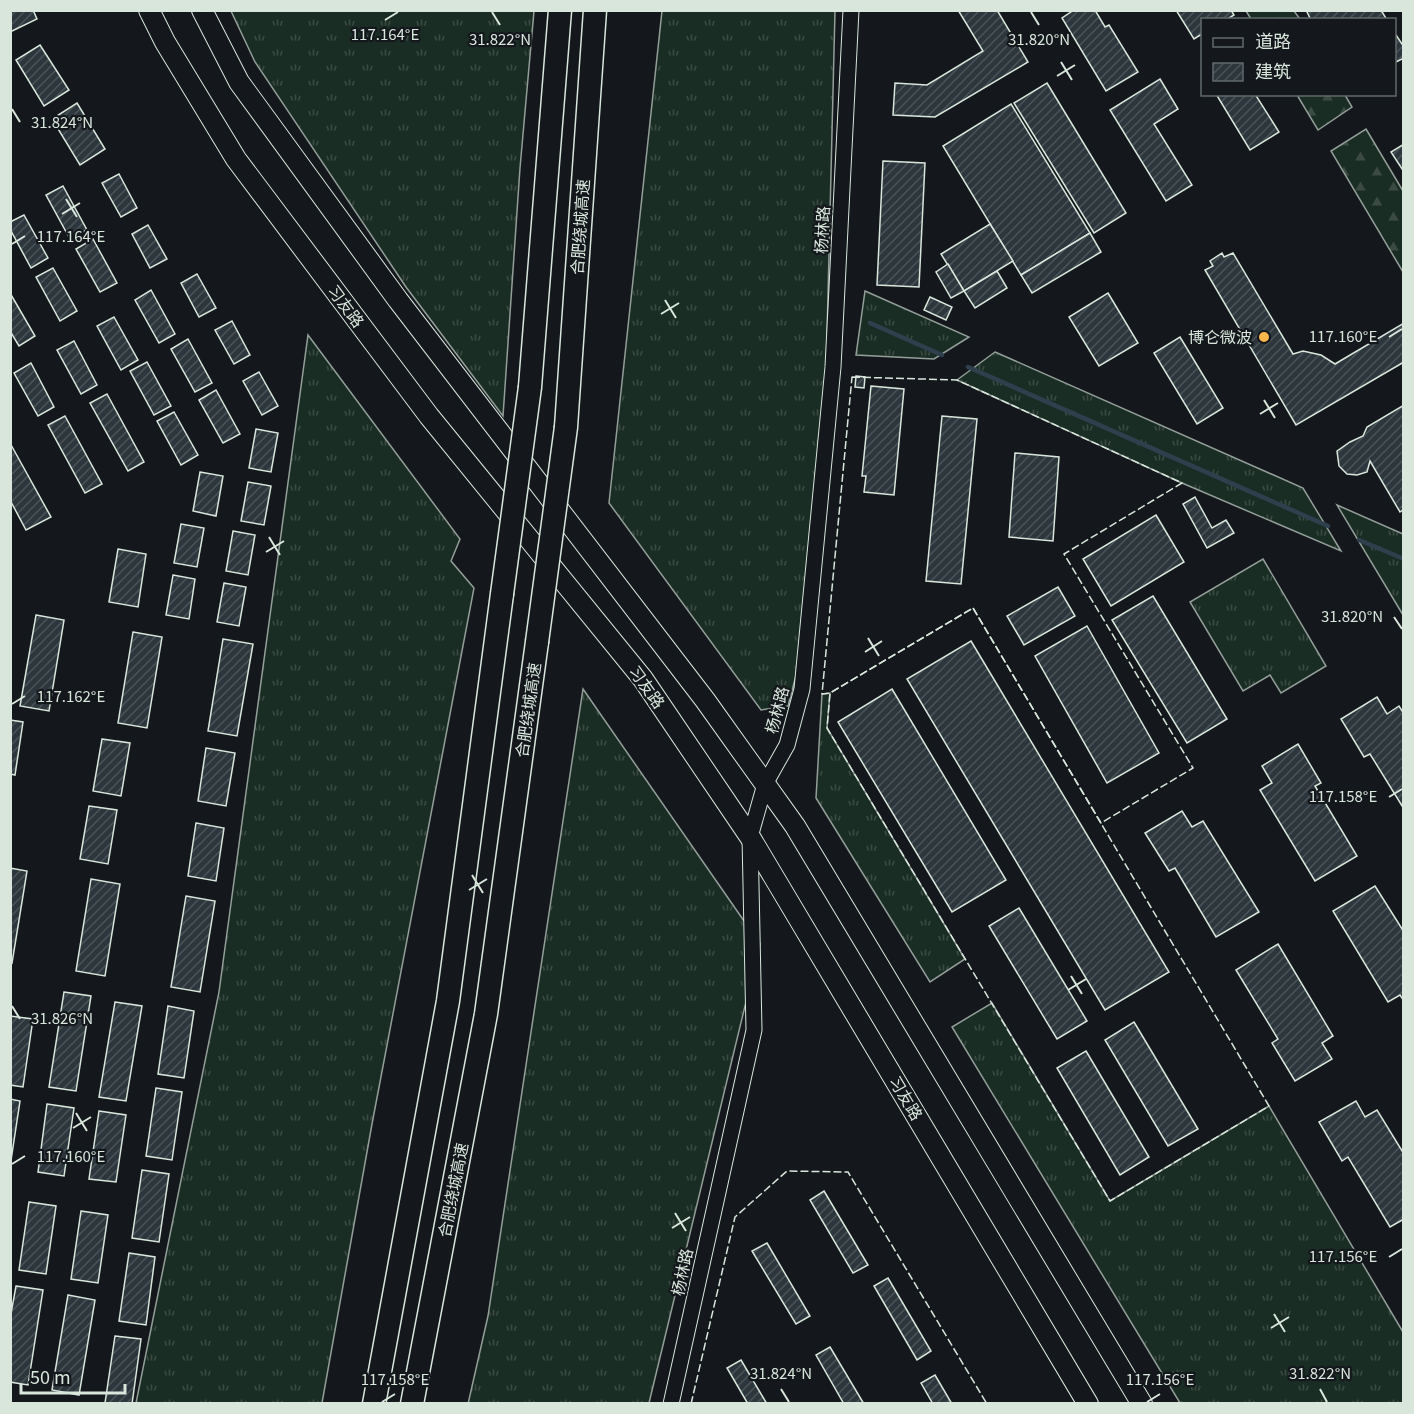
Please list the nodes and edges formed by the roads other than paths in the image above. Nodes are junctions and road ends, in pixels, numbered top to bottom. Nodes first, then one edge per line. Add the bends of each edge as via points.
1 (149, 10) edge
2 (202, 10) edge
3 (560, 10) edge
4 (595, 10) edge
5 (851, 10) edge
6 (765, 784) junction
7 (750, 837) junction
8 (374, 1404) edge
9 (412, 1404) edge
10 (671, 1404) edge
11 (1088, 1404) edge
12 (1142, 1404) edge

1 - 7 main road, 习友路 via 236,159 429,416 643,679
2 - 6 main road via 246,92 398,300
3 - 8 highway, bridge via 530,387 448,1001
4 - 9 highway, 合肥绕城高速, bridge via 566,427 486,1014
5 - 6 street, 杨林路 via 833,367 802,689 787,745
6 - 7 street, 杨林路
6 - 12 main road via 795,826
7 - 10 street, 杨林路 via 754,1030
7 - 11 main road, 习友路

